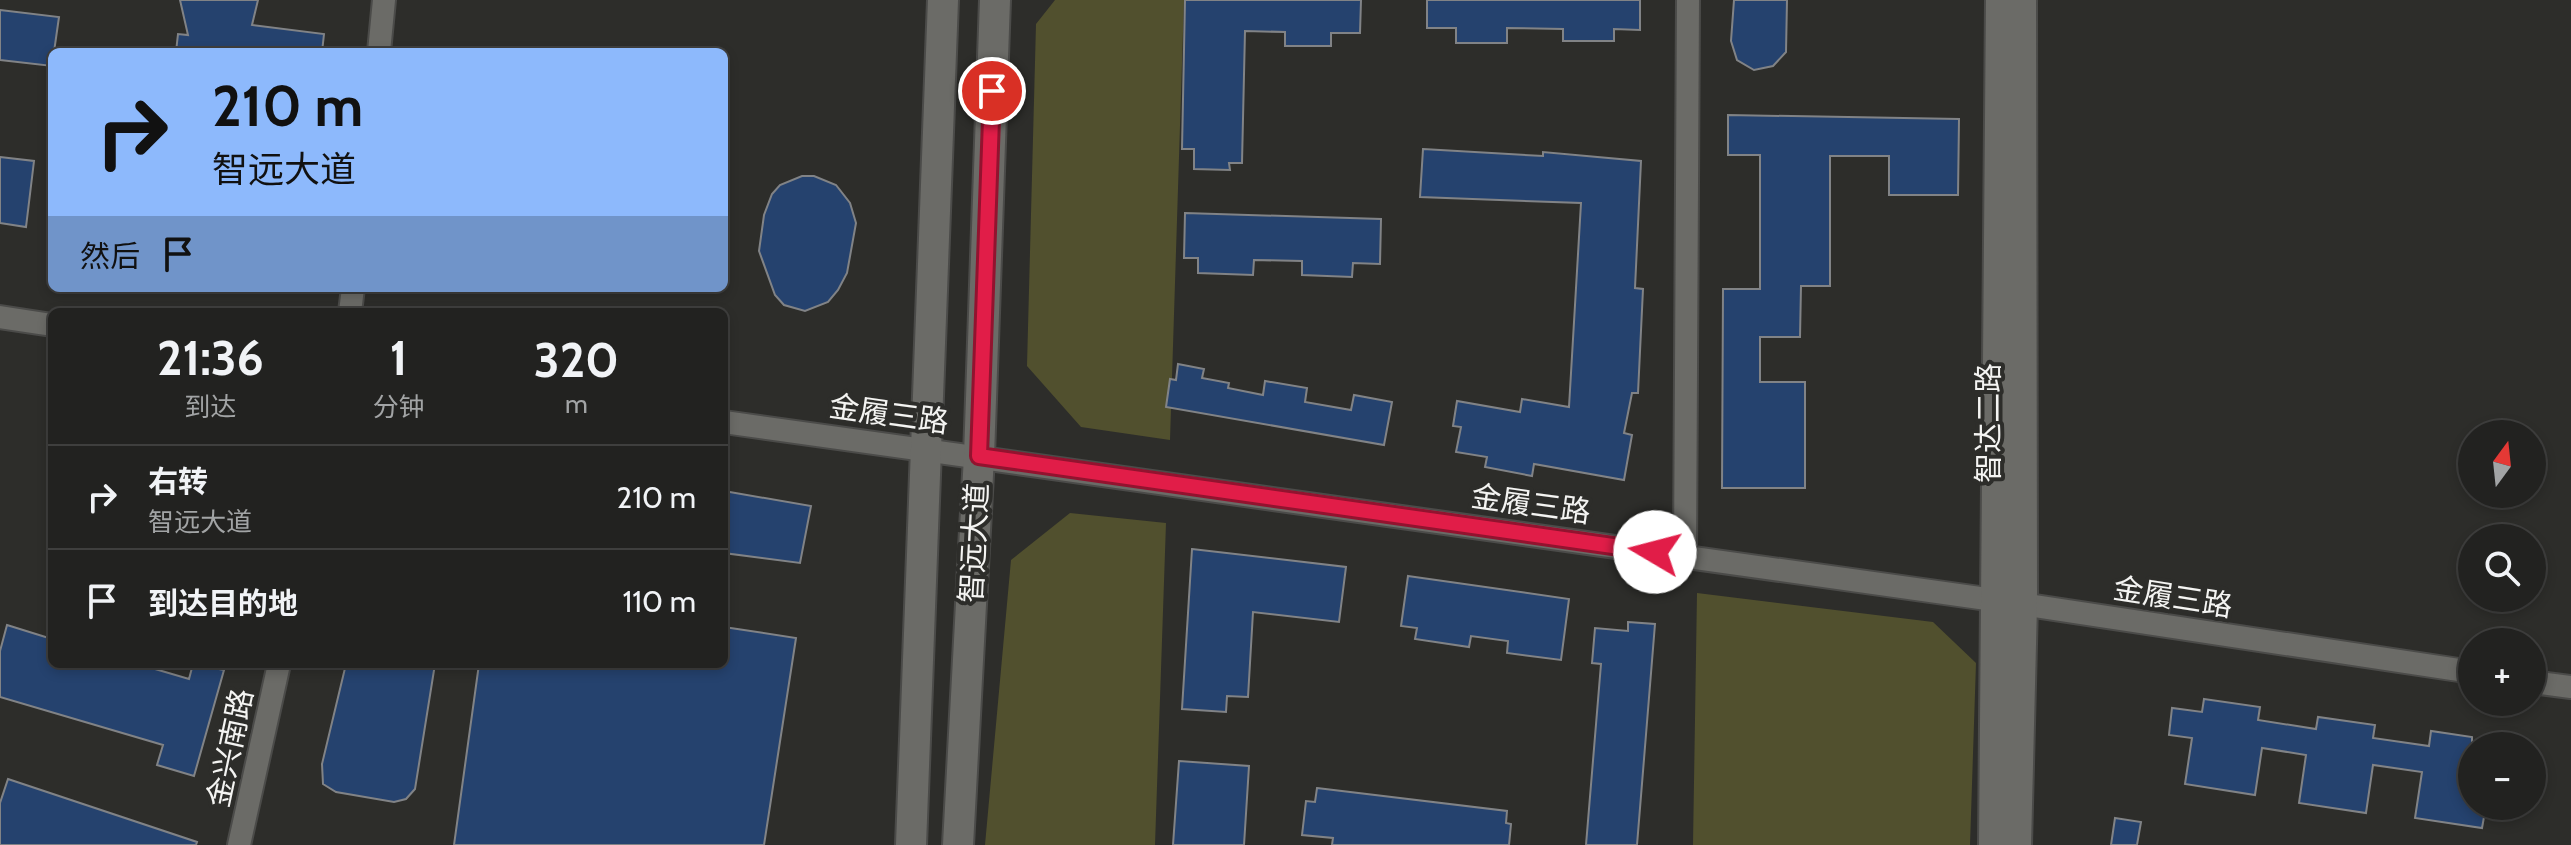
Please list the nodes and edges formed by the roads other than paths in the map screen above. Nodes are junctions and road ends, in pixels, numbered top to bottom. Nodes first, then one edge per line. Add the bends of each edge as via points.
1 (384, 0) edge
2 (943, 0) edge
3 (995, 0) edge
4 (1688, 0) edge
5 (2000, 0) edge
6 (2022, 0) edge
7 (379, 48) edge
8 (0, 317) edge
9 (48, 324) edge
10 (728, 423) edge
11 (926, 450) junction
12 (979, 456) junction
13 (1685, 556) junction
14 (1994, 600) junction
15 (2023, 604) junction
16 (278, 668) edge
17 (2458, 670) edge
18 (2546, 684) edge
19 (2571, 687) edge
20 (239, 845) edge
21 (911, 845) edge
22 (958, 845) edge
23 (1993, 845) edge
24 (2017, 845) edge

1 - 7 street
2 - 11 main road, 智远大道
3 - 12 main road, 智远大道
4 - 13 street
5 - 14 street, 智达二路
6 - 15 street, 智达二路
8 - 9 street
10 - 11 street, 金履三路
11 - 12 street, 金履三路
11 - 21 main road, 智远大道
12 - 13 street, 金履三路
12 - 22 main road, 智远大道
13 - 14 street, 金履三路
14 - 15 street, 金履三路
14 - 23 street, 智达二路
15 - 17 street, 金履三路
15 - 24 street, 智达二路
16 - 20 street, 金兴南路
18 - 19 street

